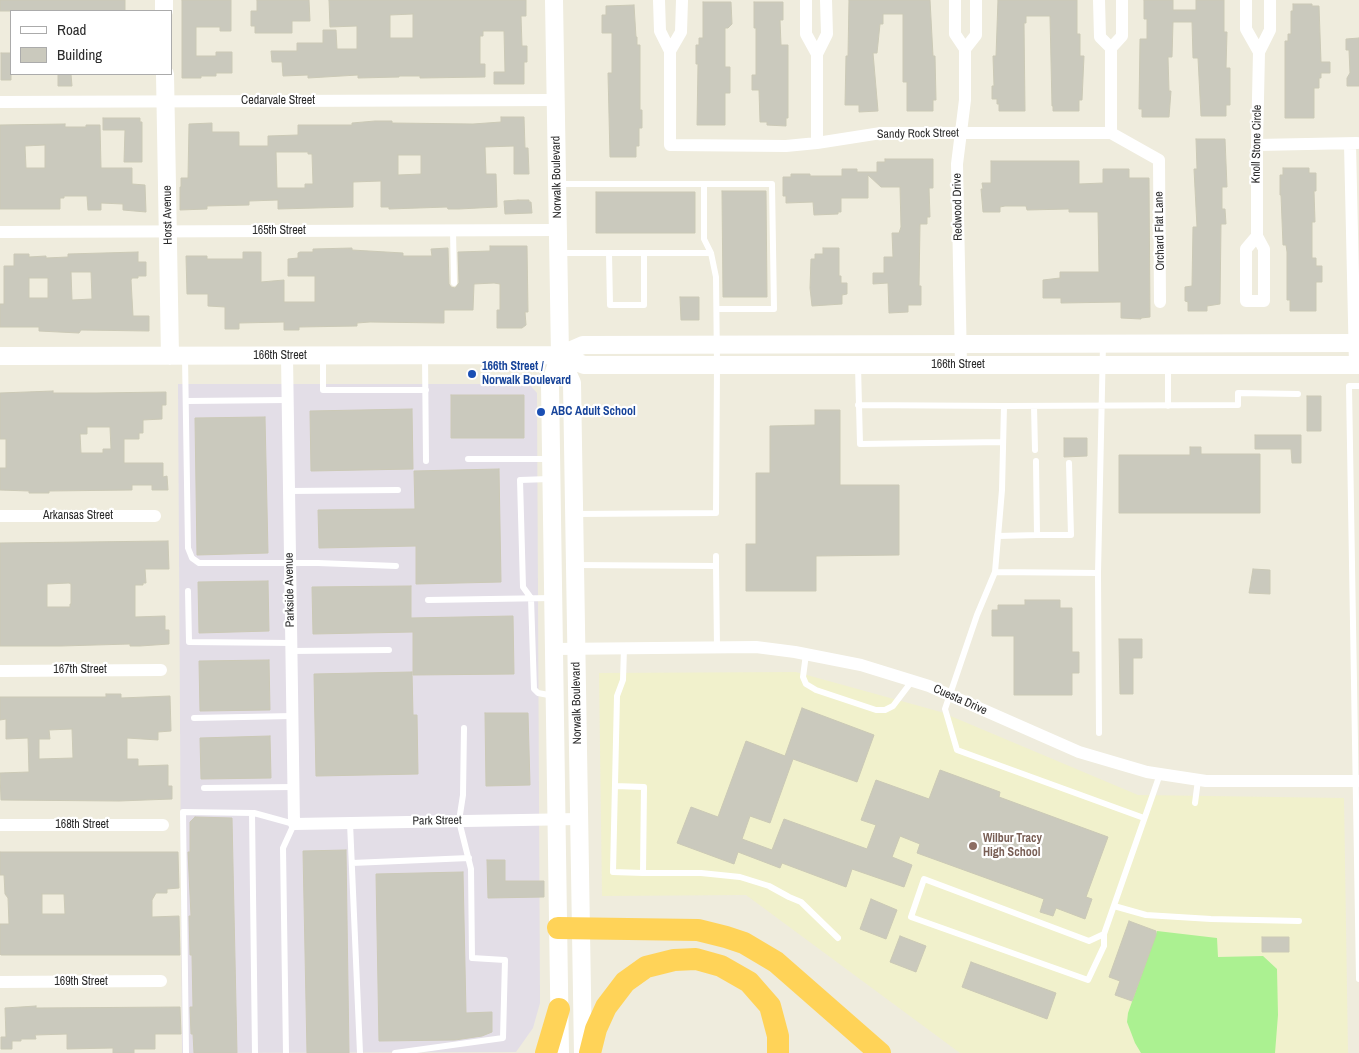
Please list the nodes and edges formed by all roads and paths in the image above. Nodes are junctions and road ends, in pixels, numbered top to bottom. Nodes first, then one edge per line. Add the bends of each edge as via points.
1 (554, 0) edge
2 (659, 0) edge
3 (682, 0) edge
4 (806, 0) edge
5 (826, 0) edge
6 (955, 0) edge
7 (976, 0) edge
8 (1100, 0) edge
9 (1122, 0) edge
10 (1246, 0) edge
11 (1270, 0) edge
12 (1111, 48) junction
13 (965, 49) junction
14 (670, 51) junction
15 (1259, 52) junction
16 (817, 54) junction
17 (165, 75) edge
18 (556, 100) junction
19 (166, 101) junction
20 (0, 102) edge
21 (1111, 132) junction
22 (961, 133) junction
23 (817, 144) junction
24 (1355, 144) edge
25 (1257, 145) junction
26 (557, 184) junction
27 (704, 184) junction
28 (453, 230) junction
29 (558, 230) junction
30 (168, 231) junction
31 (0, 232) edge
32 (1257, 236) dead end
33 (558, 253) junction
34 (609, 253) junction
35 (644, 253) junction
36 (711, 253) junction
37 (454, 282) dead end
38 (1160, 302) dead end
39 (717, 309) junction
40 (1103, 343) junction
41 (1356, 343) edge
42 (717, 344) junction
43 (961, 344) junction
44 (323, 355) junction
45 (425, 355) junction
46 (560, 355) junction
47 (0, 356) edge
48 (178, 356) junction
49 (287, 356) junction
50 (718, 365) junction
51 (858, 365) junction
52 (961, 365) junction
53 (1103, 365) junction
54 (1168, 365) junction
55 (1357, 365) edge
56 (1359, 386) edge
57 (426, 390) junction
58 (1298, 394) dead end
59 (287, 400) junction
60 (187, 401) junction
61 (858, 405) junction
62 (1004, 406) junction
63 (1034, 406) junction
64 (1101, 406) junction
65 (1168, 406) junction
66 (1003, 442) junction
67 (1035, 450) dead end
68 (468, 459) dead end
69 (551, 459) junction
70 (426, 461) dead end
71 (1036, 461) dead end
72 (1069, 463) dead end
73 (552, 479) junction
74 (398, 490) dead end
75 (289, 492) junction
76 (574, 514) junction
77 (0, 516) edge
78 (155, 516) dead end
79 (1037, 535) junction
80 (998, 536) junction
81 (716, 556) dead end
82 (290, 564) junction
83 (575, 565) junction
84 (396, 566) dead end
85 (716, 566) junction
86 (995, 572) junction
87 (1098, 573) junction
88 (188, 591) dead end
89 (531, 598) junction
90 (554, 598) junction
91 (428, 600) dead end
92 (291, 647) junction
93 (576, 648) junction
94 (624, 648) junction
95 (717, 648) junction
96 (554, 649) junction
97 (389, 650) dead end
98 (806, 654) junction
99 (161, 670) dead end
100 (0, 671) edge
101 (912, 681) junction
102 (949, 695) junction
103 (555, 696) junction
104 (292, 716) junction
105 (194, 718) dead end
106 (464, 728) dead end
107 (1099, 733) dead end
108 (1160, 774) junction
109 (1198, 780) junction
110 (1358, 781) edge
111 (293, 786) junction
112 (615, 786) junction
113 (204, 788) dead end
114 (1194, 803) dead end
115 (252, 813) junction
116 (1144, 818) junction
117 (557, 819) junction
118 (579, 819) junction
119 (460, 821) junction
120 (350, 823) junction
121 (294, 824) junction
122 (0, 825) edge
123 (163, 825) dead end
124 (469, 858) junction
125 (352, 864) junction
126 (643, 873) junction
127 (1114, 906) junction
128 (1299, 921) dead end
129 (558, 928) junction
130 (581, 928) junction
131 (1104, 934) junction
132 (838, 938) dead end
133 (1359, 979) edge
134 (161, 981) dead end
135 (0, 982) edge
136 (559, 1009) junction
137 (186, 1053) edge
138 (255, 1053) edge
139 (286, 1053) edge
140 (360, 1053) edge
141 (395, 1053) edge
142 (546, 1053) edge
143 (560, 1053) edge
144 (583, 1053) edge
145 (590, 1053) edge
146 (778, 1053) edge
147 (880, 1053) edge

1 - 18 street, Norwalk Boulevard
2 - 14 street via 660,32
3 - 14 street via 681,32
4 - 16 street via 806,34
5 - 16 street via 826,34
6 - 13 street, Redwood Drive via 955,34
7 - 13 street, Redwood Drive via 976,35
8 - 12 street via 1100,37
9 - 12 street via 1122,36
10 - 15 street via 1246,29
11 - 15 street, Knoll Stone Circle via 1270,30
12 - 21 street
13 - 22 street, Redwood Drive
14 - 23 street, Sandy Rock Street via 670,145
15 - 25 street, Knoll Stone Circle
16 - 23 street
17 - 19 street, Horst Avenue
18 - 19 street, Cedarvale Street
18 - 26 street, Norwalk Boulevard
19 - 20 street, Cedarvale Street
19 - 30 street, Horst Avenue
21 - 22 street, Sandy Rock Street
21 - 38 street, Orchard Flat Lane via 1159,160
22 - 23 street, Sandy Rock Street via 881,133
22 - 43 street, Redwood Drive via 957,164
24 - 25 street
24 - 41 street
25 - 32 street, Knoll Stone Circle
26 - 27 lane
26 - 29 street, Norwalk Boulevard
27 - 36 lane via 704,239
27 - 39 lane via 772,184 774,309
28 - 29 street, 165th Street
28 - 30 street, 165th Street
28 - 37 lane
29 - 33 street, Norwalk Boulevard
30 - 31 street, 165th Street
30 - 48 street, Horst Avenue
33 - 34 lane
33 - 46 street, Norwalk Boulevard
34 - 35 lane
34 - 35 lane via 610,305 644,305
35 - 36 lane
36 - 39 lane via 716,276
39 - 42 lane
40 - 41 street, 166th Street
40 - 43 street, 166th Street
40 - 53 lane
41 - 55 street
42 - 43 street, 166th Street
42 - 46 street, 166th Street via 583,345
42 - 50 lane
43 - 52 street, Redwood Drive
44 - 45 street, 166th Street
44 - 49 street, 166th Street
44 - 57 lane via 323,390
45 - 46 street, 166th Street
45 - 57 lane
46 - 50 street, 166th Street via 584,365
46 - 69 street, Norwalk Boulevard via 550,384
46 - 76 street, Norwalk Boulevard via 572,382
47 - 48 street, 166th Street
48 - 49 street, 166th Street
48 - 60 lane
49 - 59 street, Parkside Avenue
50 - 51 street, 166th Street
50 - 76 lane via 716,516
51 - 52 street, 166th Street
51 - 61 lane
52 - 53 street, 166th Street
53 - 54 street, 166th Street
53 - 64 lane
54 - 55 street, 166th Street
54 - 65 lane
56 - 110 lane via 1349,386
57 - 70 lane
58 - 65 lane via 1238,393 1238,405
59 - 60 lane
59 - 75 street, Parkside Avenue
60 - 82 lane via 188,548 192,558 198,563
61 - 62 lane
61 - 66 lane via 860,444
62 - 63 lane
62 - 66 lane
63 - 64 lane
63 - 67 lane
64 - 65 lane
64 - 87 lane
66 - 80 lane
68 - 69 lane
69 - 73 street, Norwalk Boulevard
71 - 79 lane
72 - 79 lane via 1071,535
73 - 89 lane via 520,480 523,587
73 - 90 street, Norwalk Boulevard
74 - 75 lane
75 - 82 street, Parkside Avenue
76 - 83 street, Norwalk Boulevard
77 - 78 street, Arkansas Street
79 - 80 lane
80 - 86 lane
81 - 85 lane
82 - 84 lane
82 - 92 street, Parkside Avenue
83 - 85 lane
83 - 93 street, Norwalk Boulevard
85 - 95 lane
86 - 87 lane
86 - 102 lane
87 - 107 lane
88 - 92 lane via 189,642
89 - 90 lane
89 - 91 lane
89 - 103 lane via 534,689 538,693
90 - 96 street, Norwalk Boulevard
92 - 97 lane
92 - 104 street, Parkside Avenue
93 - 94 street, Cuesta Drive
93 - 96 street, Cuesta Drive
93 - 118 street, Norwalk Boulevard
94 - 95 street, Cuesta Drive
94 - 112 lane via 623,680 617,696
95 - 98 street, Cuesta Drive via 756,648
96 - 103 street, Norwalk Boulevard
98 - 101 street, Cuesta Drive via 862,665
98 - 101 lane via 803,677 806,684 876,710 893,706
99 - 100 street, 167th Street
101 - 102 street, Cuesta Drive
102 - 108 street, Cuesta Drive via 1079,752
102 - 116 lane via 945,709 957,750
103 - 117 street, Norwalk Boulevard
104 - 105 lane
104 - 111 street, Parkside Avenue
106 - 119 lane
108 - 109 street, Cuesta Drive
108 - 116 lane
109 - 110 street, Cuesta Drive
109 - 114 lane
110 - 133 lane
111 - 113 lane
111 - 121 street, Parkside Avenue
112 - 126 lane via 644,787
112 - 126 lane via 612,872
115 - 121 lane
115 - 137 lane via 182,812
115 - 138 lane
116 - 127 lane
117 - 118 street, Park Street
117 - 119 street, Park Street
117 - 129 street, Norwalk Boulevard
118 - 130 street, Norwalk Boulevard
119 - 120 street, Park Street
119 - 124 lane
120 - 121 street, Park Street
120 - 125 lane
121 - 139 lane via 283,848
122 - 123 street, 168th Street
124 - 125 lane
124 - 141 lane via 472,958 505,960 503,1038
125 - 140 lane
126 - 132 lane via 740,877 769,886 801,902
127 - 128 lane via 1146,915 1181,918
127 - 131 lane
129 - 130 highway
129 - 136 street, Norwalk Boulevard
130 - 144 street, Norwalk Boulevard
130 - 147 highway via 698,930 744,943 776,962
131 - 131 lane via 1089,941 924,879 911,917 1088,980 1104,946
134 - 135 street, 169th Street
136 - 142 highway
136 - 143 street, Norwalk Boulevard
145 - 146 highway via 606,1007 625,982 646,967 696,959 721,966 749,982 770,1006 778,1036

